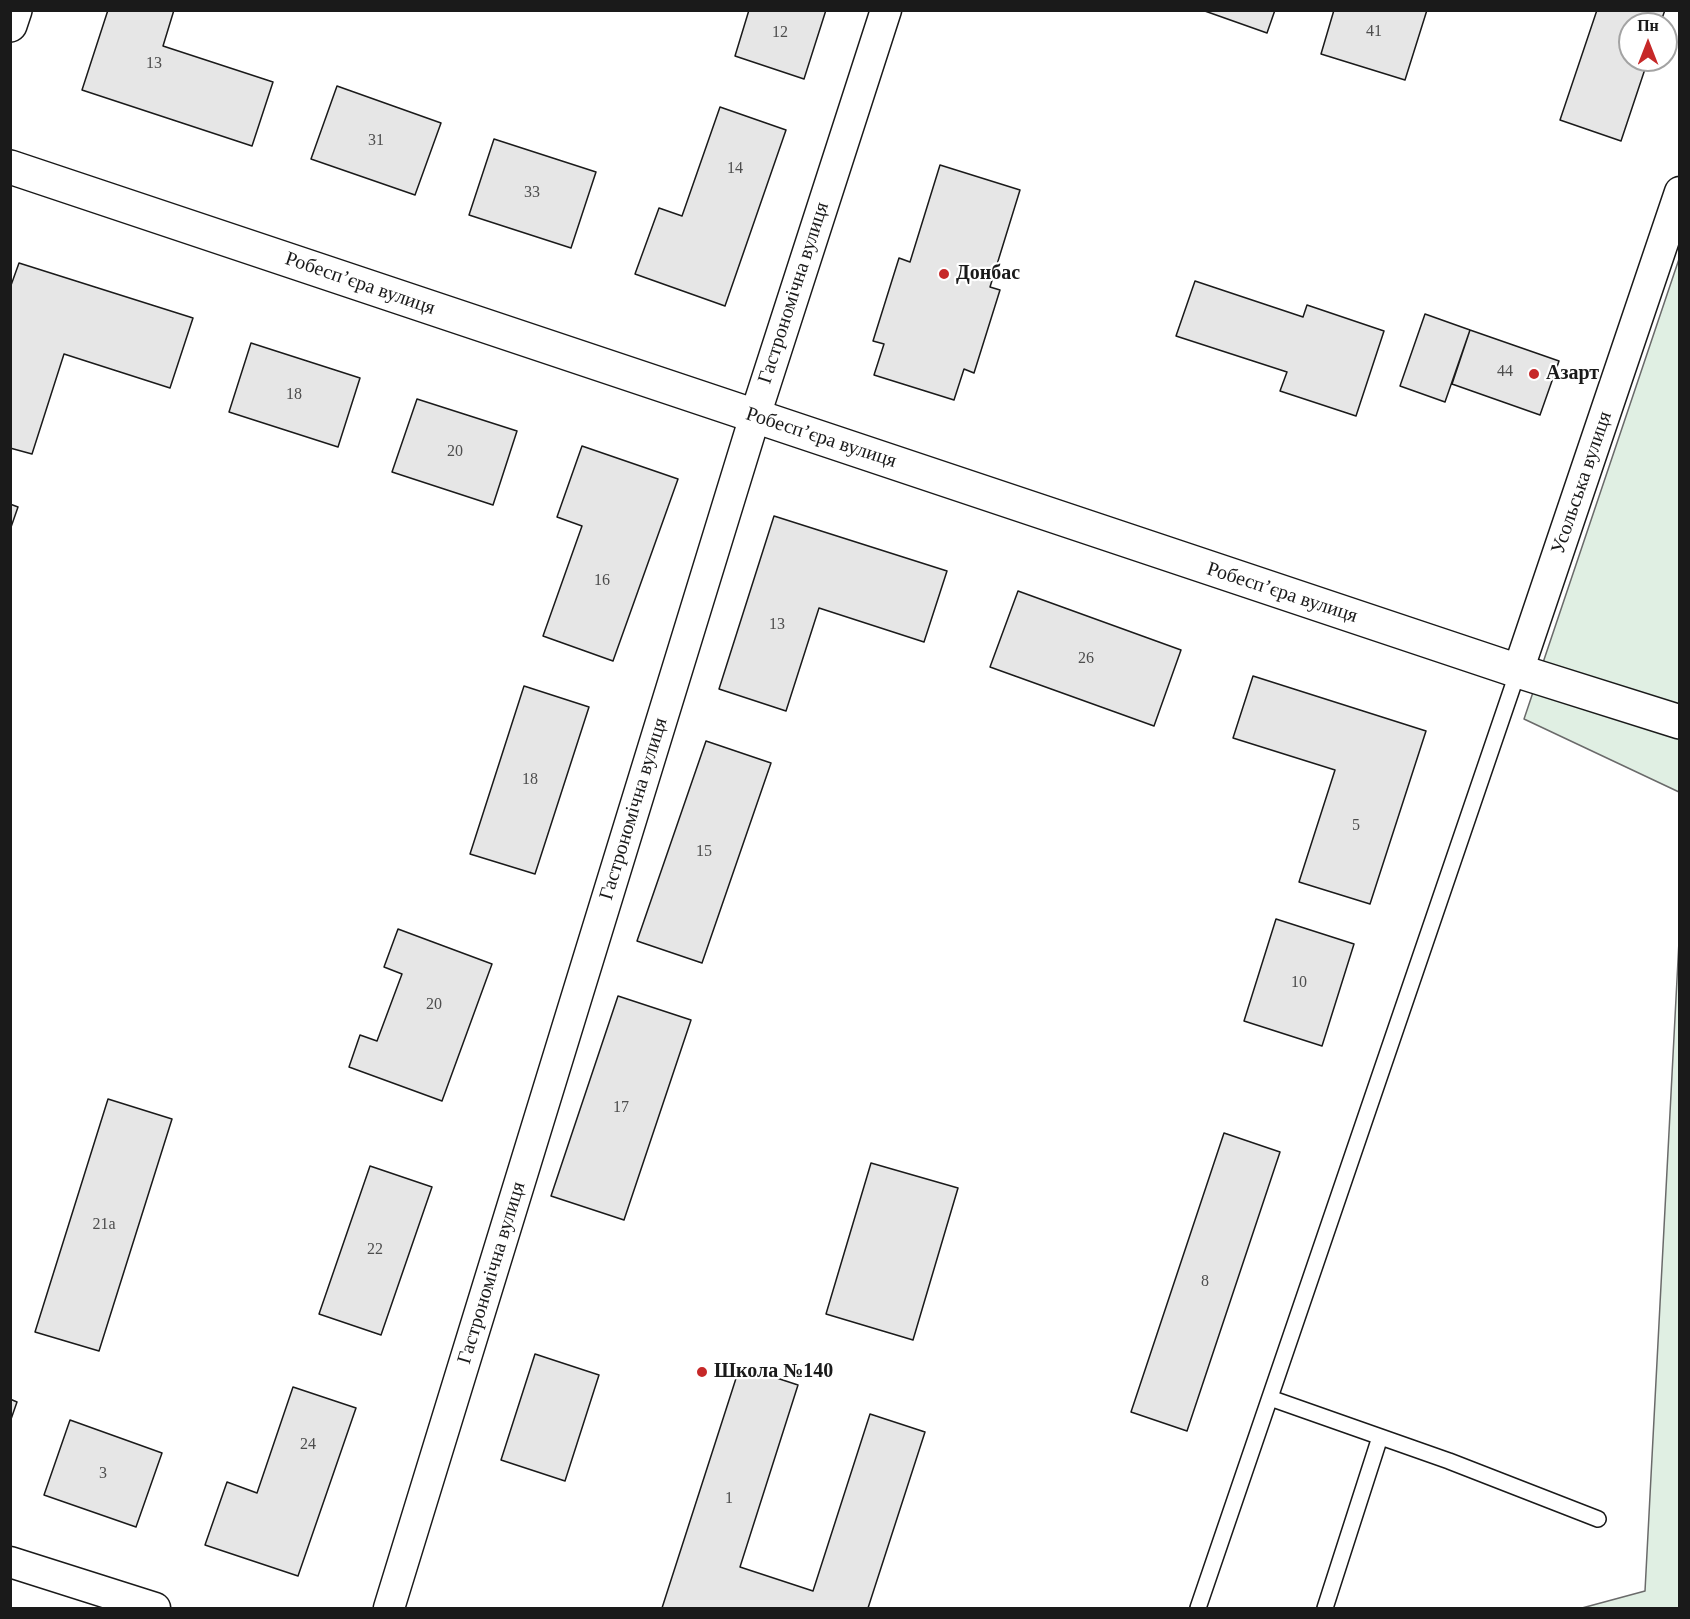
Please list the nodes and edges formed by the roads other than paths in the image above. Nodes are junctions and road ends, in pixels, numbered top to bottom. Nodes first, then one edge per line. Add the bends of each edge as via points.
1 (15, 10) edge
2 (886, 10) edge
3 (10, 25) edge
4 (10, 167) edge
5 (1680, 192) edge
6 (755, 416) junction
7 (1518, 671) junction
8 (1680, 722) edge
9 (1270, 1398) junction
10 (1380, 1437) junction
11 (1598, 1519) dead end
12 (10, 1562) edge
13 (155, 1608) edge
14 (389, 1608) edge
15 (1198, 1608) edge
16 (1325, 1608) edge

1 - 3 street
2 - 6 street, Гастрономічна вулиця
4 - 6 street, Робесп’єра вулиця
5 - 7 street, Усольська вулиця
6 - 7 street, Робесп’єра вулиця
6 - 14 street, Гастрономічна вулиця
7 - 8 street, Робесп’єра вулиця
7 - 9 lane
9 - 10 lane
9 - 15 lane
10 - 11 lane
10 - 16 lane
12 - 13 street

